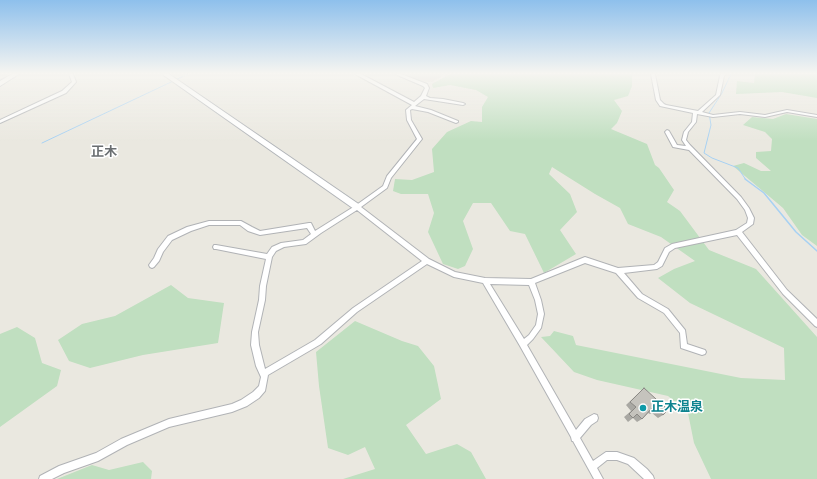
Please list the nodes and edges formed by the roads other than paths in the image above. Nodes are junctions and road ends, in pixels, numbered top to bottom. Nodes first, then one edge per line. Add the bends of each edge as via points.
1 (55, 96) edge
2 (196, 96) edge
3 (397, 96) edge
4 (658, 96) edge
5 (716, 96) edge
6 (423, 97) joint
7 (463, 104) dead end
8 (413, 105) junction
9 (697, 112) junction
10 (817, 116) edge
11 (0, 122) edge
12 (456, 122) dead end
13 (667, 132) dead end
14 (691, 148) junction
15 (357, 207) junction
16 (738, 232) junction
17 (314, 234) junction
18 (216, 246) dead end
19 (269, 257) junction
20 (427, 261) junction
21 (152, 265) dead end
22 (618, 271) junction
23 (485, 281) junction
24 (531, 282) junction
25 (817, 324) edge
26 (523, 344) junction
27 (702, 352) dead end
28 (263, 374) junction
29 (594, 418) dead end
30 (575, 438) junction
31 (592, 467) junction
32 (43, 479) edge
33 (599, 479) edge
34 (650, 479) edge

1 - 11 street
2 - 15 street
3 - 8 street
4 - 9 street via 660,103 666,106
5 - 9 street
6 - 7 street
6 - 8 street
8 - 12 street
8 - 15 street via 408,110 409,120 420,139 389,177 385,186
9 - 10 street via 713,116 740,113 765,116 787,111
9 - 14 street via 684,140
13 - 14 street via 675,146
14 - 16 street via 747,209 751,218 750,224
15 - 17 street
15 - 20 street
16 - 22 street via 674,246 667,250 660,264 655,267
16 - 25 street via 785,292
17 - 19 street via 304,242 277,247
17 - 21 street via 309,225 260,233 241,223 209,223 170,238
18 - 19 street
19 - 28 street via 255,332 255,345
20 - 23 street via 454,274
20 - 28 street via 355,310 318,342
22 - 24 street via 585,260
22 - 27 street via 640,296 666,311 683,332 684,346
23 - 24 street
23 - 26 street
24 - 26 street via 541,314 539,326
26 - 30 street
28 - 32 street via 262,388 244,403 169,423
29 - 30 street
30 - 31 street
31 - 33 street
31 - 34 street via 606,456 617,456 631,461

